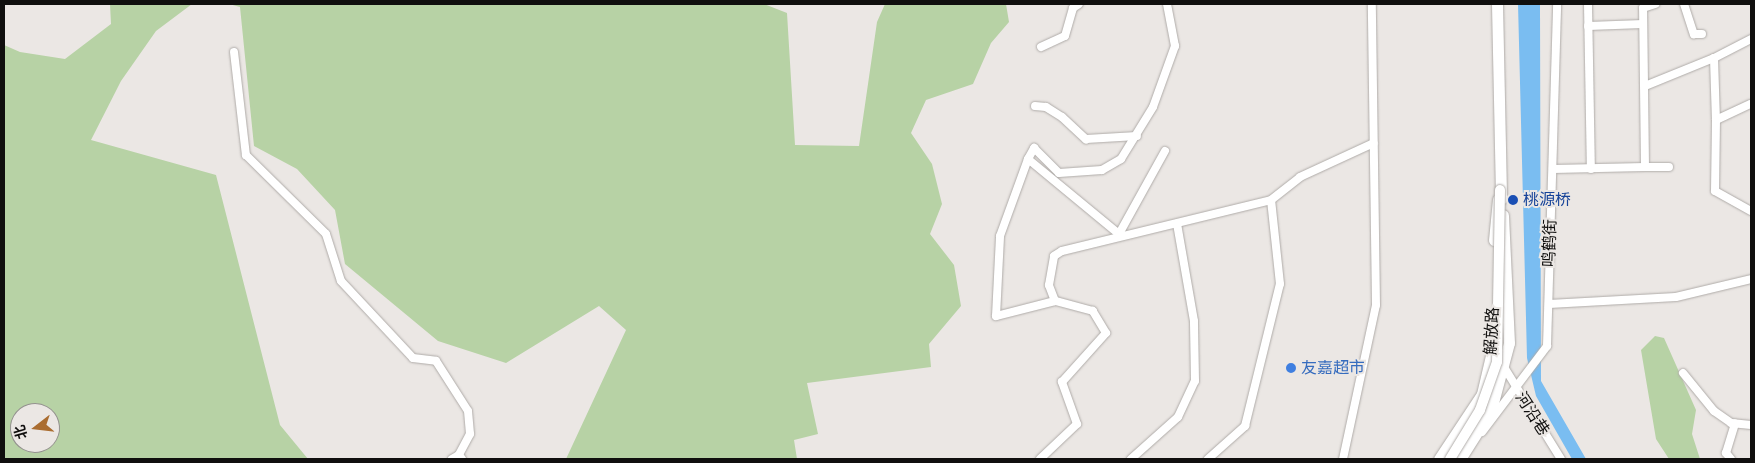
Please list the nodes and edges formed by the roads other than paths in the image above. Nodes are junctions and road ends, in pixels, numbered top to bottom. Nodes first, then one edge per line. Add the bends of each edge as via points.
1 (1079, 4) edge
2 (1167, 4) edge
3 (1372, 4) edge
4 (1497, 4) edge
5 (1556, 4) edge
6 (1588, 4) edge
7 (1655, 4) edge
8 (1684, 4) edge
9 (1643, 6) edge
10 (1644, 24) junction
11 (1588, 26) junction
12 (1702, 34) dead end
13 (1751, 39) edge
14 (1041, 47) dead end
15 (234, 52) dead end
16 (1714, 58) junction
17 (1645, 86) junction
18 (1751, 104) edge
19 (1035, 106) dead end
20 (1716, 120) junction
21 (1137, 136) junction
22 (1374, 143) junction
23 (1165, 150) dead end
24 (1028, 158) junction
25 (1645, 166) junction
26 (1669, 167) dead end
27 (1553, 169) junction
28 (1590, 169) junction
29 (1500, 190) junction
30 (1271, 200) junction
31 (1751, 211) edge
32 (1177, 224) junction
33 (1119, 234) junction
34 (1751, 279) edge
35 (1055, 301) junction
36 (1549, 304) junction
37 (1504, 367) junction
38 (1683, 373) dead end
39 (1517, 391) junction
40 (1735, 423) junction
41 (1751, 425) edge
42 (460, 457) edge
43 (1462, 457) edge
44 (452, 459) edge
45 (1040, 459) edge
46 (1131, 459) edge
47 (1208, 459) edge
48 (1343, 459) edge
49 (1439, 459) edge
50 (1450, 459) edge
51 (1561, 459) edge
52 (1731, 459) edge

1 - 14 street via 1073,8 1065,36
2 - 21 street via 1175,46 1153,107
3 - 22 street
4 - 29 main road, 解放路
5 - 27 street, 鸣鹤街
6 - 11 street
7 - 9 street
8 - 12 street via 1694,34
9 - 10 street
10 - 11 street
10 - 17 street
11 - 28 street
13 - 16 street
15 - 42 street via 246,155 326,234 341,281 414,358 436,361 468,411 470,434
16 - 17 street
16 - 20 street
17 - 25 street
18 - 20 street
19 - 21 street via 1046,107 1062,117 1086,140
20 - 31 street via 1711,168 1715,191
21 - 24 street via 1122,159 1102,170 1059,173 1034,148
22 - 30 street via 1300,177
22 - 48 street via 1376,305
23 - 33 street
24 - 33 street
24 - 35 street via 1000,236 996,316
25 - 26 street
25 - 28 street
27 - 28 street
27 - 36 street, 鸣鹤街
29 - 37 main road, 解放路 via 1508,266 1509,343
29 - 49 main road, 解放路 via 1494,214 1494,352 1478,401
29 - 50 main road, bridge via 1497,362 1480,410
30 - 32 street
30 - 47 street via 1280,284 1245,426
32 - 33 street
32 - 46 street via 1194,321 1195,381 1178,417
33 - 35 street via 1054,256 1049,285
34 - 36 street via 1676,297
35 - 45 street via 1093,311 1106,333 1062,382 1077,424
36 - 39 street, 鸣鹤街 via 1543,353
37 - 39 street, 河沿巷
37 - 43 main road, 解放路 via 1491,410
38 - 40 street via 1714,412
39 - 43 street, 鸣鹤街
39 - 51 street, 河沿巷
40 - 41 street
40 - 52 street via 1726,453
42 - 44 street

